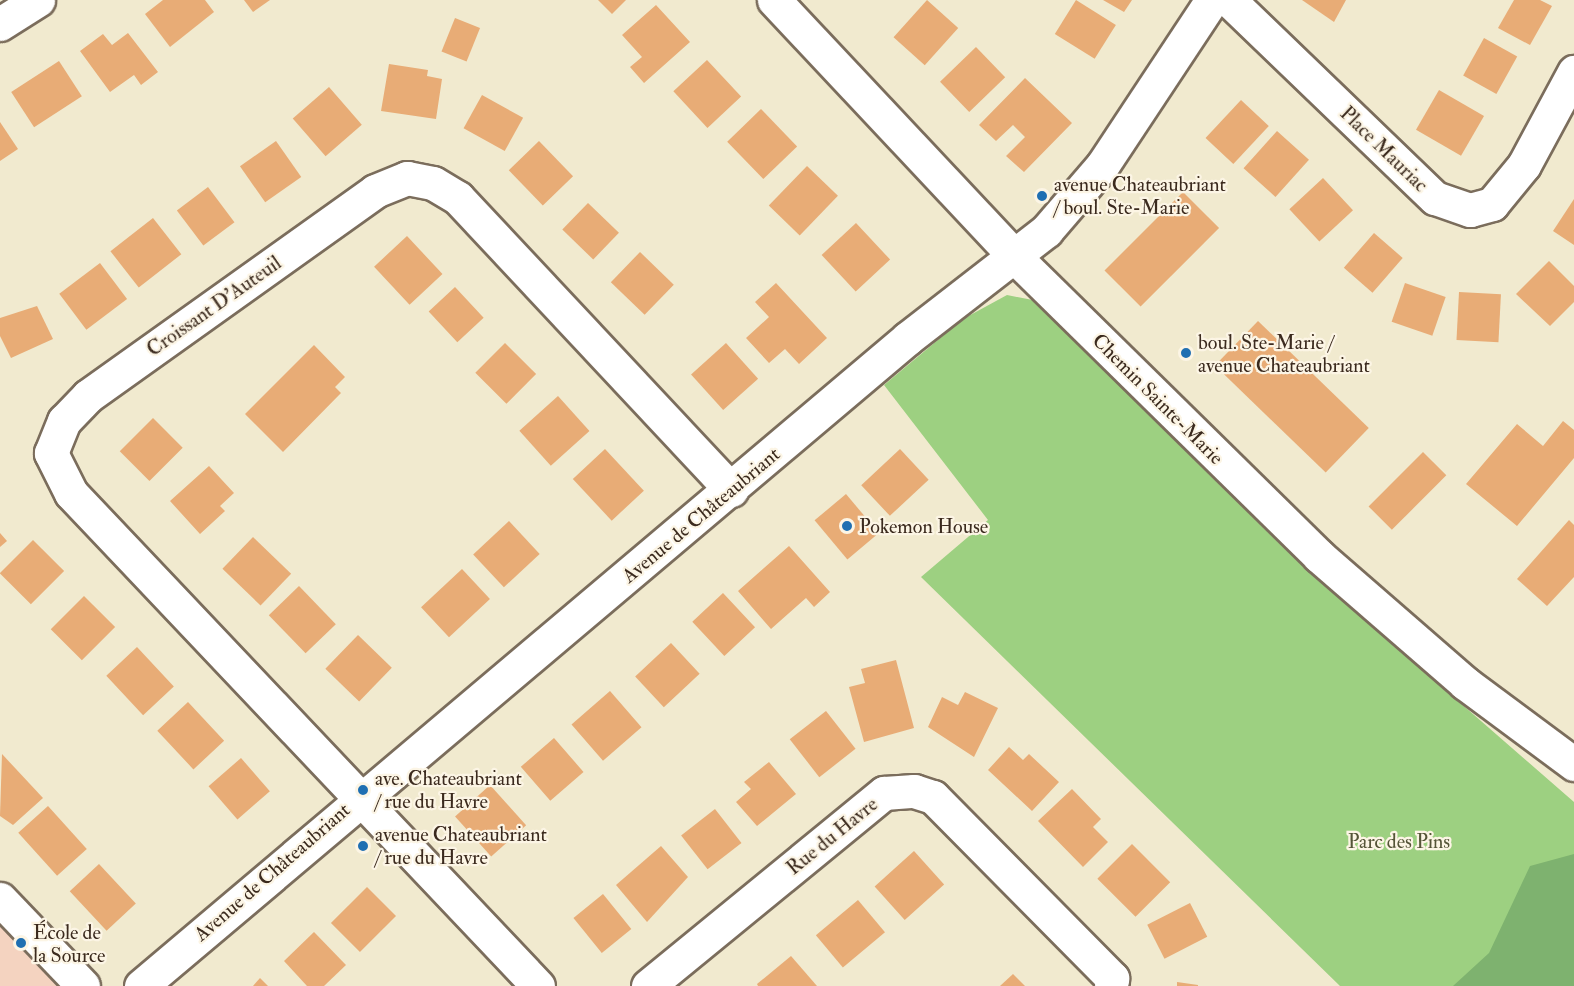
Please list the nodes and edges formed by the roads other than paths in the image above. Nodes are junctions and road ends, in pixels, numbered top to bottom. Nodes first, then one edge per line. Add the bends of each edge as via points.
1 (38, 0) edge
2 (774, 0) edge
3 (1212, 0) edge
4 (1229, 0) edge
5 (0, 24) edge
6 (1574, 72) edge
7 (1016, 257) junction
8 (730, 490) junction
9 (1574, 764) edge
10 (361, 796) junction
11 (0, 899) edge
12 (83, 986) edge
13 (141, 986) edge
14 (538, 986) edge
15 (648, 986) edge
16 (1112, 986) edge

1 - 5 street
2 - 7 street, Chemin Sainte-Marie
3 - 7 street, Avenue de Châteaubriant via 1102,166 1066,211
4 - 6 street, Place Mauriac via 1435,198 1470,210 1492,204 1524,165
7 - 8 street, Avenue de Châteaubriant via 948,306
7 - 9 street, Chemin Sainte-Marie via 1319,556 1465,683
8 - 10 street, Avenue de Châteaubriant
8 - 10 street, Croissant D'Auteuil via 458,198 433,183 407,178 375,191 88,396 64,421 51,453 71,493
10 - 13 street, Avenue de Châteaubriant
10 - 14 street
11 - 12 street
15 - 16 street, Rue du Havre via 884,793 914,791 933,797 1113,978

